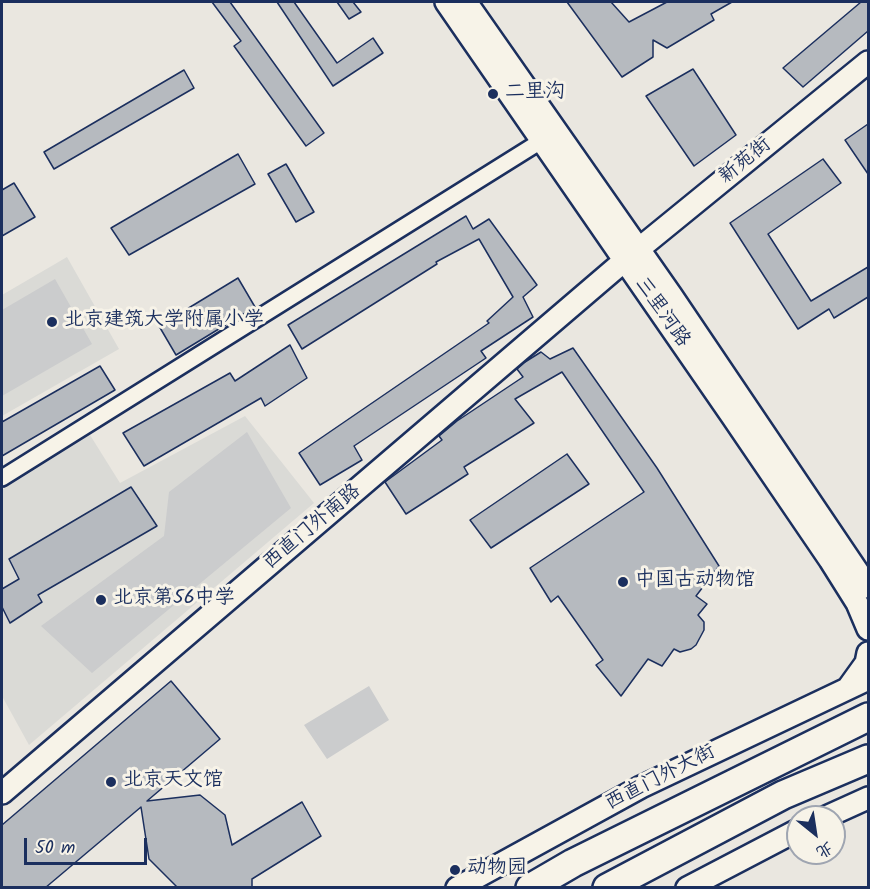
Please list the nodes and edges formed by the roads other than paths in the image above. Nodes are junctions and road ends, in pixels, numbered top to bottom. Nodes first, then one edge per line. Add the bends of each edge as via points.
1 (446, 2) edge
2 (466, 2) edge
3 (868, 62) edge
4 (541, 141) junction
5 (631, 255) junction
6 (2, 478) edge
7 (868, 587) edge
8 (868, 629) edge
9 (868, 653) edge
10 (868, 679) edge
11 (847, 689) junction
12 (868, 717) edge
13 (868, 759) edge
14 (2, 793) edge
15 (868, 798) edge
16 (846, 808) edge
17 (786, 836) edge
18 (457, 888) edge
19 (530, 888) edge
20 (607, 888) edge
21 (687, 888) edge

1 - 4 street, 三里河路
2 - 5 street, 三里河路
3 - 5 street, 新苑街
4 - 5 street, 三里河路
4 - 6 street
5 - 7 street, 三里河路
5 - 8 street, 三里河路 via 719,396 830,560
5 - 14 street, 西直门外南路
9 - 11 street via 866,663
10 - 11 street, 西直门外大街
11 - 18 street, 西直门外大街 via 641,787
12 - 19 highway, 西直门外大街
13 - 20 highway via 783,795
15 - 16 street
17 - 21 street

